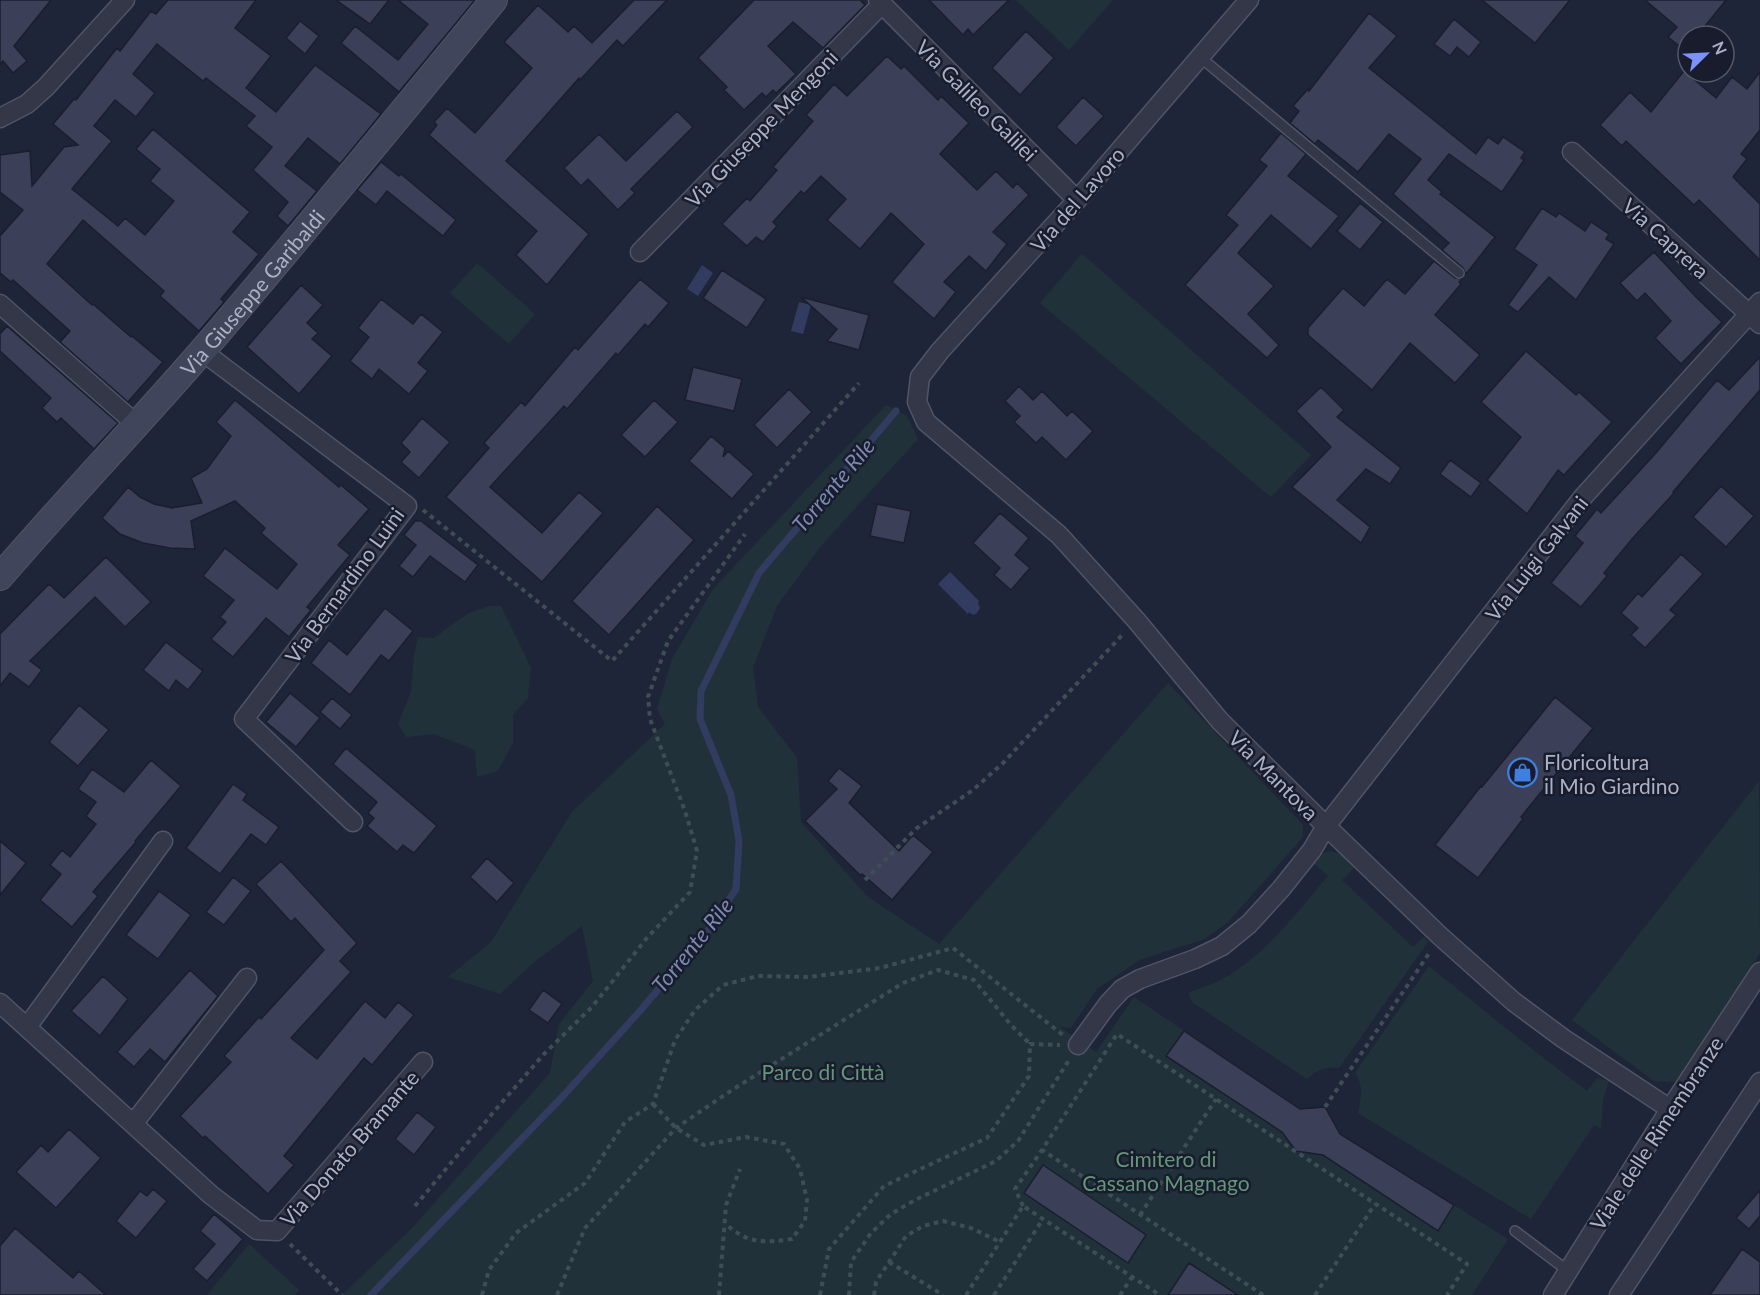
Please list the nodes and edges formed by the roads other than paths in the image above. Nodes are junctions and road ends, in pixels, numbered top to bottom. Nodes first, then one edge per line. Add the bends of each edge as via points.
1 (125, 0) edge
2 (494, 0) edge
3 (1249, 0) edge
4 (880, 2) edge
5 (1200, 57) junction
6 (0, 118) edge
7 (1572, 152) dead end
8 (1077, 200) junction
9 (640, 252) dead end
10 (1459, 273) dead end
11 (0, 304) edge
12 (1756, 313) edge
13 (202, 351) junction
14 (917, 402) joint
15 (136, 424) junction
16 (0, 577) edge
17 (353, 822) dead end
18 (1326, 826) junction
19 (163, 842) dead end
20 (1760, 972) edge
21 (247, 978) dead end
22 (0, 1003) edge
23 (27, 1027) junction
24 (1078, 1046) road end
25 (423, 1062) dead end
26 (1760, 1082) edge
27 (1670, 1109) junction
28 (133, 1124) junction
29 (1515, 1231) dead end
30 (1568, 1271) junction
31 (1553, 1295) edge
32 (1619, 1295) edge

1 - 6 street via 46,87 27,104
2 - 13 street, Via Giuseppe Garibaldi
3 - 5 street, Via del Lavoro
4 - 8 street, Via Galileo Galilei
4 - 9 street, Via Giuseppe Mengoni
5 - 8 street, Via del Lavoro
5 - 10 lane
7 - 12 street, Via Caprera
8 - 14 street, Via del Lavoro via 940,351 920,377
11 - 15 street
12 - 18 street, Via Luigi Galvani via 1582,497
13 - 15 street, Via Giuseppe Garibaldi
13 - 17 street, Via Bernardino Luini via 407,506 244,719
14 - 18 street, Via Mantova via 926,422 1059,535 1220,721
15 - 16 street, Via Giuseppe Garibaldi
18 - 24 street, Via Luigi Galvani via 1281,889 1235,937 1195,959 1122,989
18 - 27 street, Via Mantova via 1514,1002
19 - 23 street
20 - 27 street, Viale delle Rimembranze
21 - 28 street
22 - 23 street, Via Donato Bramante
23 - 28 street, Via Donato Bramante
25 - 28 street, Via Donato Bramante via 277,1231 257,1230 211,1195
26 - 32 street
27 - 30 street, Viale delle Rimembranze
29 - 30 lane
30 - 31 street, Viale delle Rimembranze

